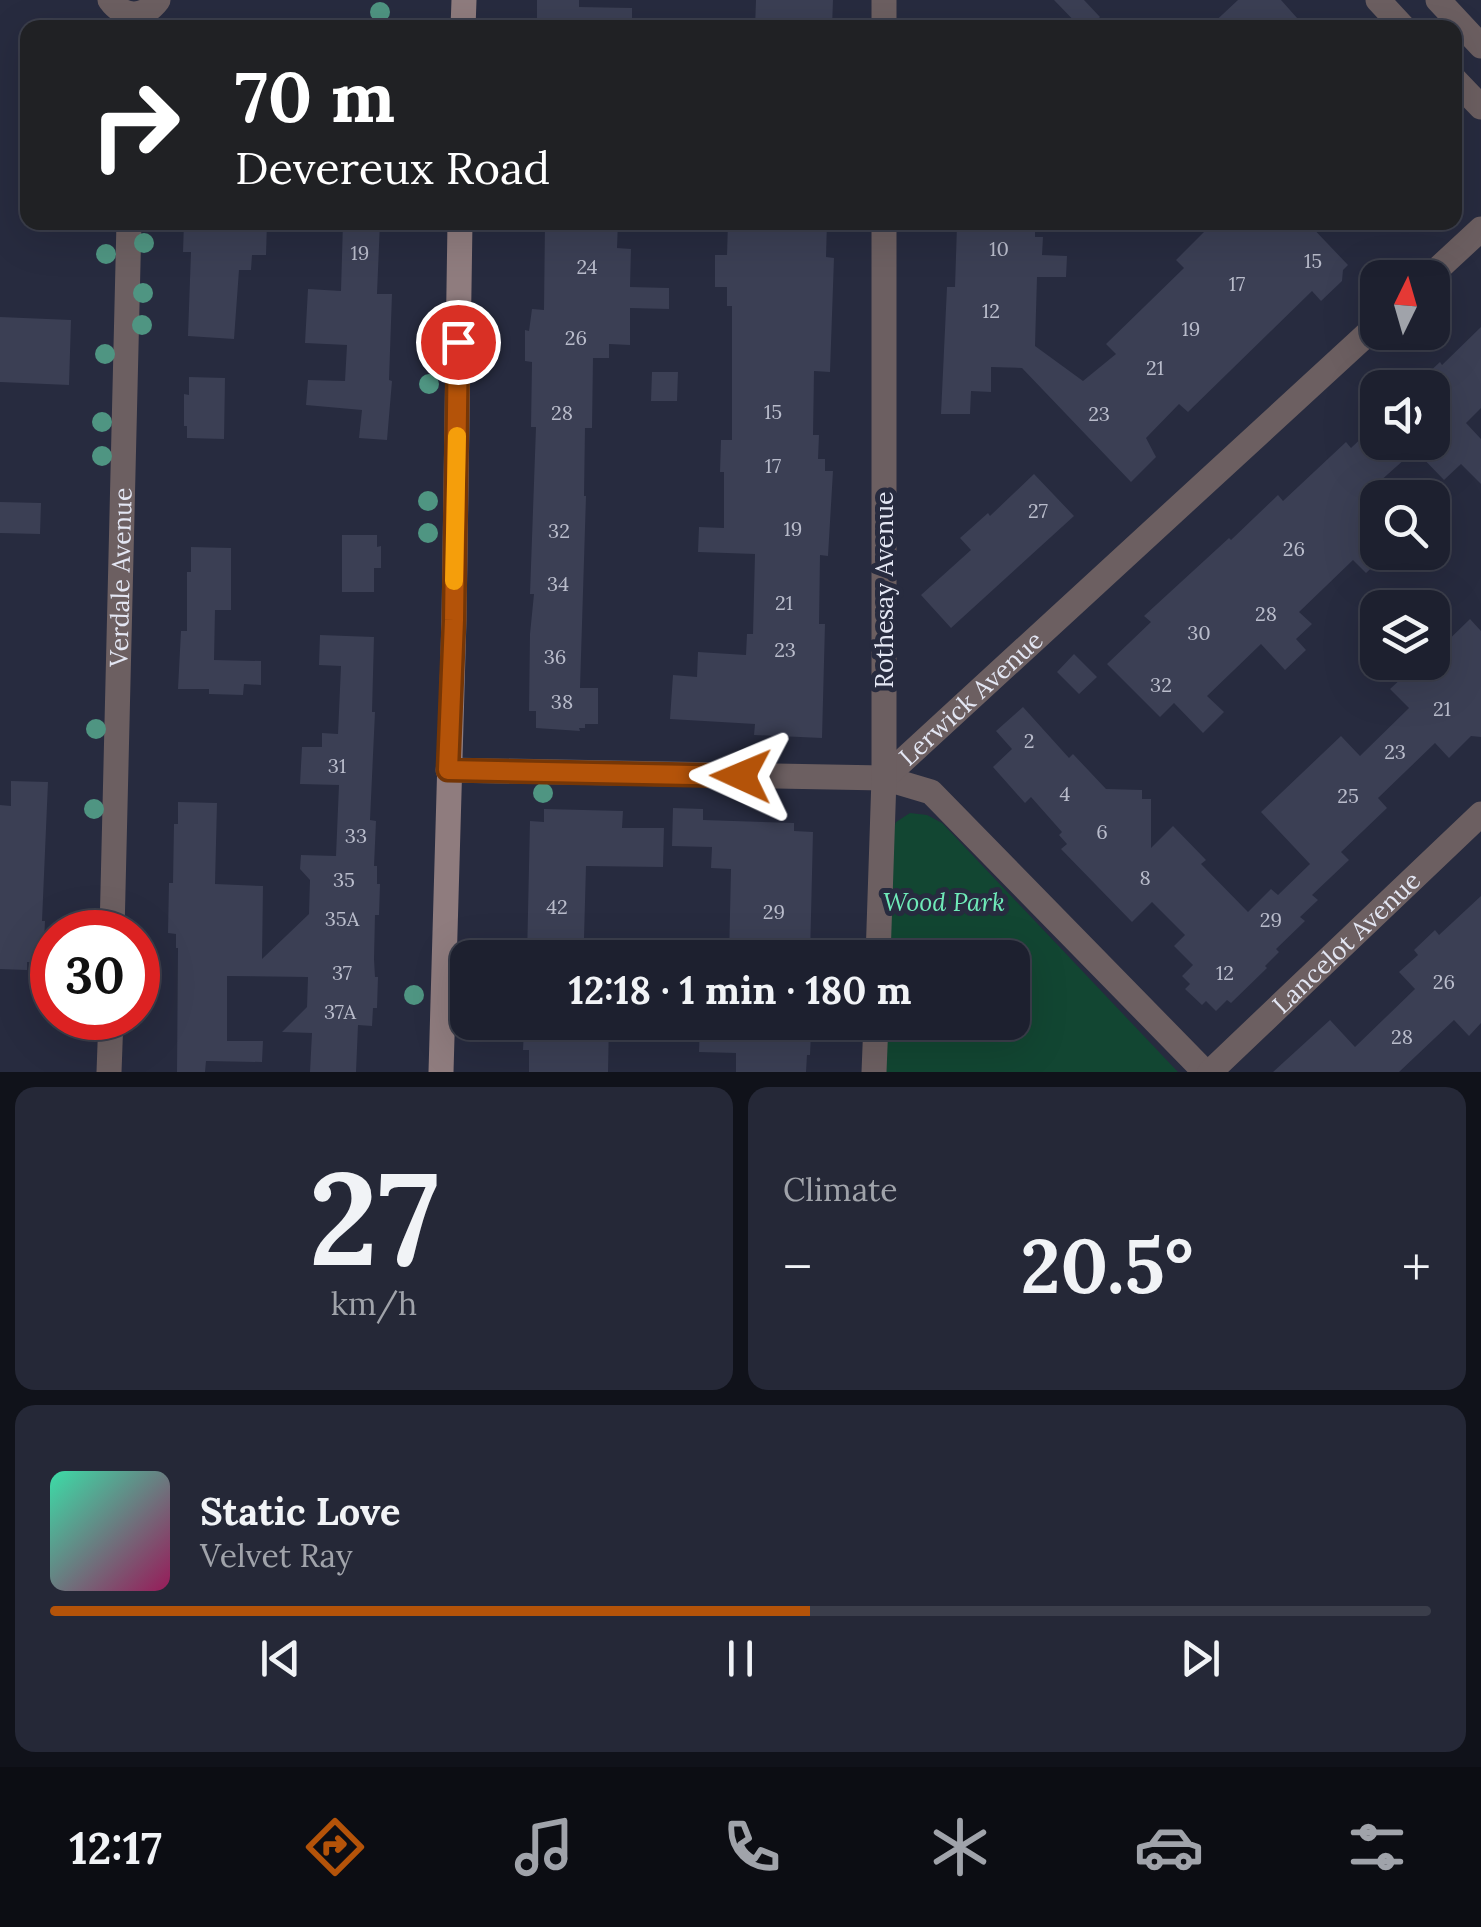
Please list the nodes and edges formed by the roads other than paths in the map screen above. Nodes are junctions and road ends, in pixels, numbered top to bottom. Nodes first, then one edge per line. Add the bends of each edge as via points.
1 (1378, 0) edge
2 (1438, 0) edge
3 (1397, 20) edge
4 (1457, 20) edge
5 (1462, 26) edge
6 (1481, 46) edge
7 (1462, 87) edge
8 (1481, 107) edge
9 (1481, 229) edge
10 (129, 230) edge
11 (460, 230) edge
12 (884, 230) edge
13 (1447, 260) edge
14 (1360, 341) edge
15 (448, 770) junction
16 (884, 778) junction
17 (1481, 814) edge
18 (113, 910) edge
19 (879, 940) edge
20 (110, 1040) edge
21 (875, 1040) edge
22 (109, 1072) edge
23 (441, 1072) edge
24 (874, 1072) edge
25 (1207, 1072) edge

1 - 3 street
2 - 4 street
5 - 6 street
7 - 8 street
9 - 13 street
10 - 18 street, Verdale Avenue
11 - 15 street
12 - 16 street, Rothesay Avenue
14 - 16 street, Lerwick Avenue
15 - 16 street, Lerwick Avenue
15 - 23 street
16 - 19 street, Rothesay Avenue
16 - 25 street via 931,792
17 - 25 street, Lancelot Avenue
20 - 22 street
21 - 24 street

